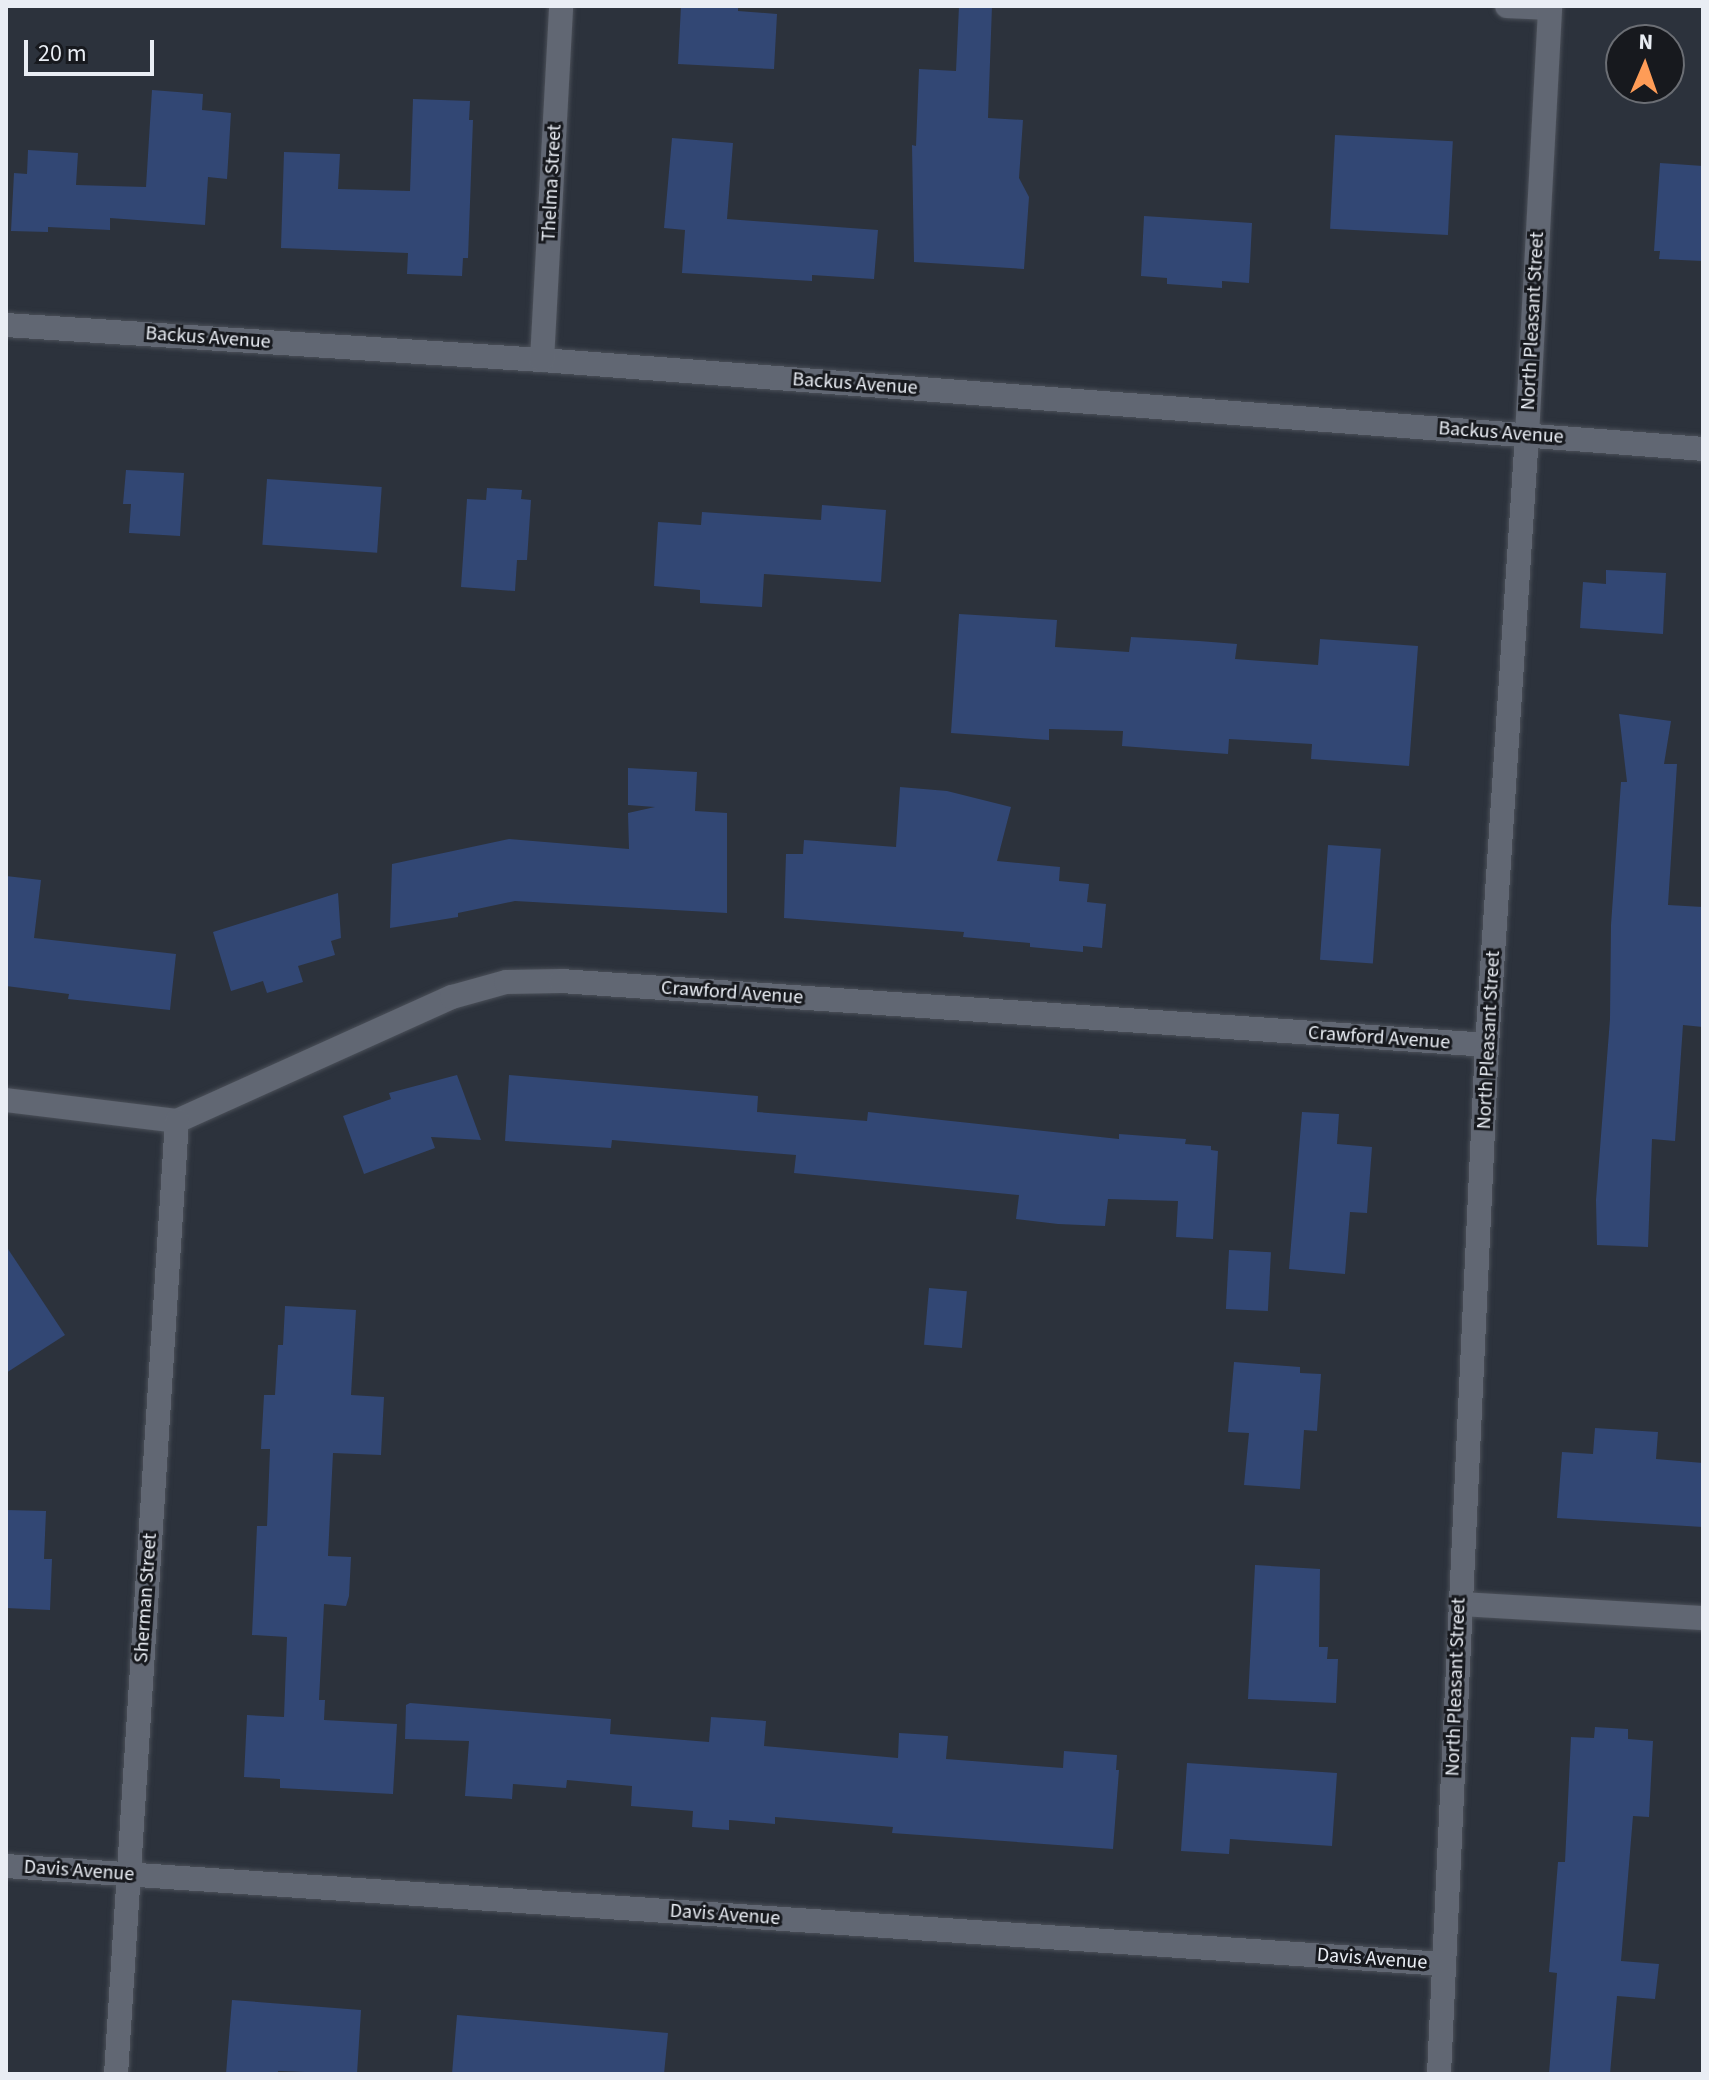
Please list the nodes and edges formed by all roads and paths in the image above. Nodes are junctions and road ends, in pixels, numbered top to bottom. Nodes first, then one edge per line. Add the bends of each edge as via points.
1 (561, 6) edge
2 (1507, 6) edge
3 (1550, 7) edge
4 (6, 325) edge
5 (542, 360) junction
6 (1527, 435) junction
7 (1703, 449) edge
8 (1487, 1045) junction
9 (6, 1100) edge
10 (177, 1121) junction
11 (1460, 1604) junction
12 (1703, 1618) edge
13 (6, 1866) edge
14 (128, 1875) junction
15 (1444, 1964) junction
16 (116, 2074) edge
17 (1439, 2074) edge

1 - 5 street, Thelma Street
2 - 3 street
3 - 6 street, North Pleasant Street
4 - 5 street, Backus Avenue
5 - 6 street, Backus Avenue
6 - 7 street, Backus Avenue
6 - 8 street, North Pleasant Street
8 - 10 street, Crawford Avenue via 561,981 506,982 452,997
8 - 11 street, North Pleasant Street
9 - 10 street
10 - 14 street, Sherman Street
11 - 12 street
11 - 15 street, North Pleasant Street
13 - 14 street, Davis Avenue
14 - 15 street, Davis Avenue
14 - 16 street, Sherman Street
15 - 17 street, North Pleasant Street

